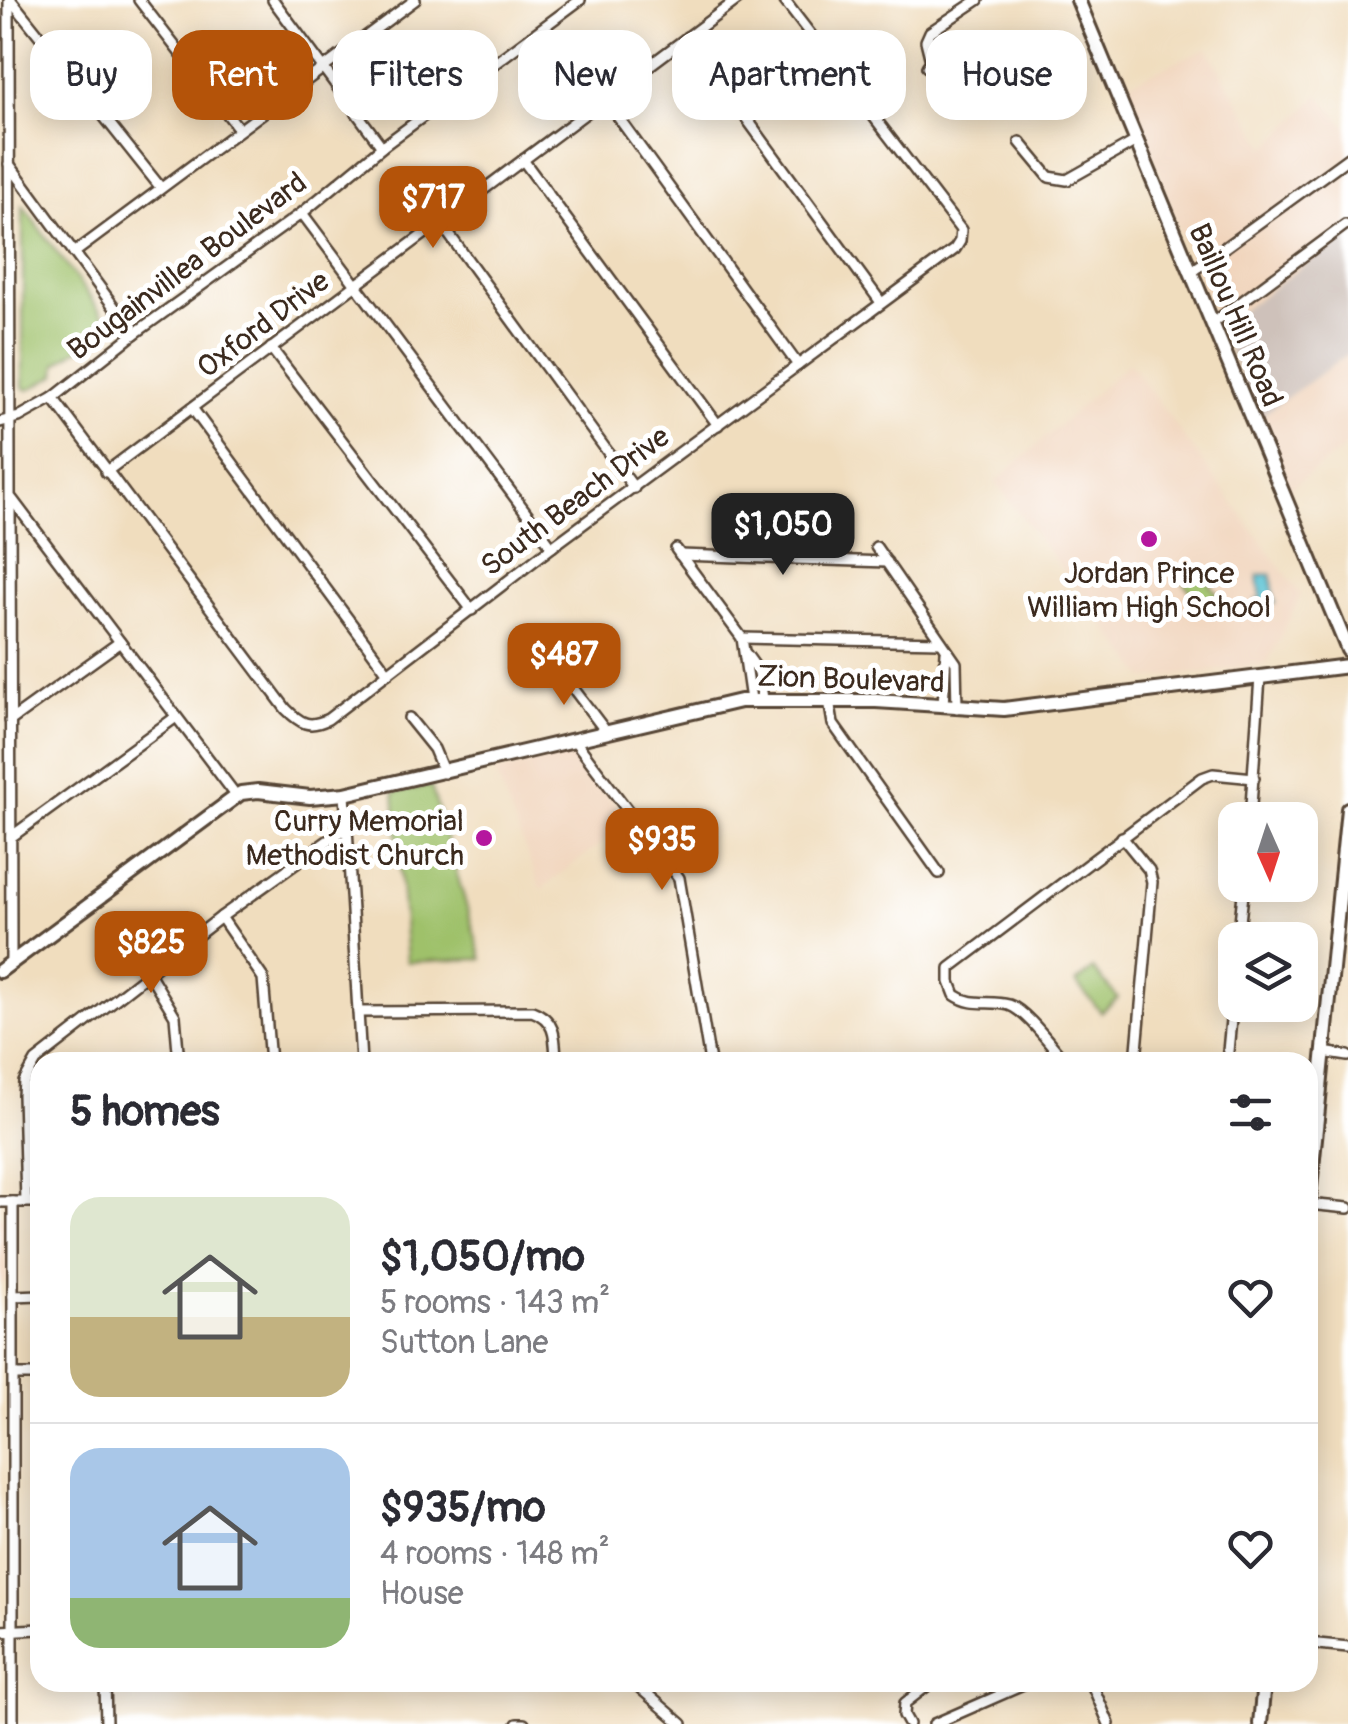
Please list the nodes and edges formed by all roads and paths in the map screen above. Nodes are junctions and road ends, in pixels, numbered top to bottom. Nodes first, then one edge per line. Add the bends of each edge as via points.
1 (10, 0) edge
2 (139, 0) edge
3 (272, 0) edge
4 (580, 0) edge
5 (737, 0) edge
6 (784, 0) edge
7 (978, 0) edge
8 (1078, 0) edge
9 (408, 2) edge
10 (696, 30) edge
11 (933, 30) edge
12 (672, 48) edge
13 (652, 63) edge
14 (324, 68) junction
15 (577, 120) edge
16 (622, 120) edge
17 (748, 120) edge
18 (240, 129) junction
19 (1136, 140) junction
20 (1020, 142) dead end
21 (382, 146) junction
22 (1348, 158) edge
23 (523, 160) junction
24 (9, 164) junction
25 (162, 188) junction
26 (302, 214) junction
27 (440, 222) junction
28 (1345, 225) dead end
29 (74, 254) junction
30 (1191, 272) junction
31 (356, 285) junction
32 (880, 301) junction
33 (1213, 323) junction
34 (134, 334) junction
35 (272, 348) junction
36 (798, 365) junction
37 (53, 398) junction
38 (192, 408) junction
39 (5, 420) edge
40 (718, 424) junction
41 (106, 472) junction
42 (634, 488) junction
43 (10, 496) junction
44 (552, 547) junction
45 (876, 547) dead end
46 (887, 562) junction
47 (472, 610) junction
48 (742, 638) junction
49 (120, 642) junction
50 (944, 646) junction
51 (1348, 650) edge
52 (551, 659) dead end
53 (1348, 666) edge
54 (388, 673) junction
55 (1260, 677) junction
56 (757, 700) junction
57 (829, 700) junction
58 (950, 707) junction
59 (176, 717) junction
60 (409, 718) dead end
61 (10, 721) junction
62 (607, 733) junction
63 (575, 741) junction
64 (444, 773) junction
65 (1254, 778) junction
66 (235, 794) junction
67 (345, 794) junction
68 (1252, 802) edge
69 (1348, 810) edge
70 (347, 826) junction
71 (11, 837) junction
72 (1122, 838) junction
73 (939, 873) dead end
74 (221, 917) junction
75 (6, 966) edge
76 (149, 973) junction
77 (358, 1012) junction
78 (1231, 1022) edge
79 (48, 1052) edge
80 (178, 1052) edge
81 (269, 1052) edge
82 (361, 1052) edge
83 (555, 1052) edge
84 (708, 1052) edge
85 (1057, 1052) edge
86 (1136, 1052) edge
87 (1228, 1052) edge
88 (1323, 1052) junction
89 (1348, 1056) edge
90 (30, 1072) edge
91 (1318, 1103) edge
92 (24, 1110) junction
93 (30, 1110) edge
94 (0, 1202) edge
95 (13, 1202) junction
96 (26, 1202) junction
97 (30, 1202) edge
98 (1318, 1206) edge
99 (1348, 1208) edge
100 (30, 1295) edge
101 (13, 1296) junction
102 (13, 1375) junction
103 (30, 1375) edge
104 (30, 1629) edge
105 (13, 1630) junction
106 (0, 1631) edge
107 (1318, 1645) edge
108 (1348, 1647) edge
109 (105, 1692) edge
110 (645, 1692) edge
111 (919, 1692) edge
112 (1007, 1692) edge
113 (1096, 1692) edge
114 (1263, 1692) edge
115 (13, 1724) edge
116 (106, 1724) edge
117 (682, 1724) edge
118 (909, 1724) edge
119 (934, 1724) edge
120 (1109, 1724) edge
121 (1260, 1724) edge

1 - 24 street
1 - 25 street
2 - 18 street
3 - 14 street
4 - 21 street, Bougainvillea Boulevard
5 - 10 street, Oxford Drive
6 - 32 street, South Beach Drive via 961,230 955,249
7 - 11 street
8 - 19 main road, Baillou Hill Road
9 - 14 street
12 - 13 street, Oxford Drive
14 - 18 street
14 - 21 street
15 - 23 street, Oxford Drive
16 - 36 street
17 - 32 street
18 - 25 street
19 - 20 street via 1067,180 1049,177
19 - 30 main road, Baillou Hill Road
21 - 26 street, Bougainvillea Boulevard
22 - 30 street
23 - 27 street, Oxford Drive
23 - 40 street
24 - 29 street
24 - 39 street
25 - 29 street
26 - 31 street
26 - 34 street, Bougainvillea Boulevard
27 - 31 street, Oxford Drive
27 - 42 street
28 - 33 street
29 - 34 street
30 - 33 main road, Baillou Hill Road
31 - 35 street, Oxford Drive
31 - 44 street
32 - 36 street, South Beach Drive
33 - 51 main road, Baillou Hill Road
34 - 37 street, Bougainvillea Boulevard
35 - 38 street, Oxford Drive
35 - 47 street
36 - 40 street, South Beach Drive
37 - 39 street, Bougainvillea Boulevard
37 - 41 street, South Beach Drive
38 - 41 street, Oxford Drive
38 - 54 street
39 - 43 street
40 - 42 street, South Beach Drive
41 - 54 street, South Beach Drive via 298,721 316,726
42 - 44 street, South Beach Drive
43 - 49 street
43 - 61 street
44 - 47 street, South Beach Drive
45 - 46 street
46 - 48 street via 678,552
46 - 50 street
47 - 54 street, South Beach Drive
48 - 50 street
48 - 56 street
49 - 59 street
49 - 61 street
50 - 58 street
52 - 62 street
53 - 55 main road, Zion Boulevard
55 - 58 main road, Zion Boulevard via 1030,706
55 - 65 street
56 - 57 main road, Zion Boulevard
56 - 62 main road, Zion Boulevard
57 - 58 main road, Zion Boulevard
57 - 73 street via 832,724
59 - 66 street
59 - 71 street
60 - 64 street
61 - 71 street
62 - 63 main road, Zion Boulevard
63 - 64 main road, Zion Boulevard
63 - 84 street via 679,878
64 - 67 main road, Zion Boulevard
65 - 68 street
65 - 72 street via 1202,778
66 - 67 main road, Zion Boulevard
66 - 75 main road
67 - 70 street
69 - 88 main road
70 - 74 street
70 - 77 street
71 - 75 street
72 - 85 street via 950,968 955,995 974,1005 1020,1011
72 - 86 street via 1152,882
74 - 76 street
74 - 81 street via 262,978
76 - 79 street
76 - 80 street via 175,1016
77 - 82 street
77 - 83 street via 532,1011 553,1029
78 - 87 street
88 - 89 street
88 - 91 main road
90 - 92 street
92 - 93 street
92 - 96 street
94 - 95 street
95 - 96 street
95 - 101 street
96 - 97 street
98 - 99 street
100 - 101 street
101 - 102 street
102 - 103 street
102 - 105 street
104 - 105 street
105 - 106 street
105 - 115 street
107 - 108 street
109 - 116 street
110 - 117 street
111 - 118 street via 906,1702
112 - 119 street
113 - 120 street
114 - 121 main road

